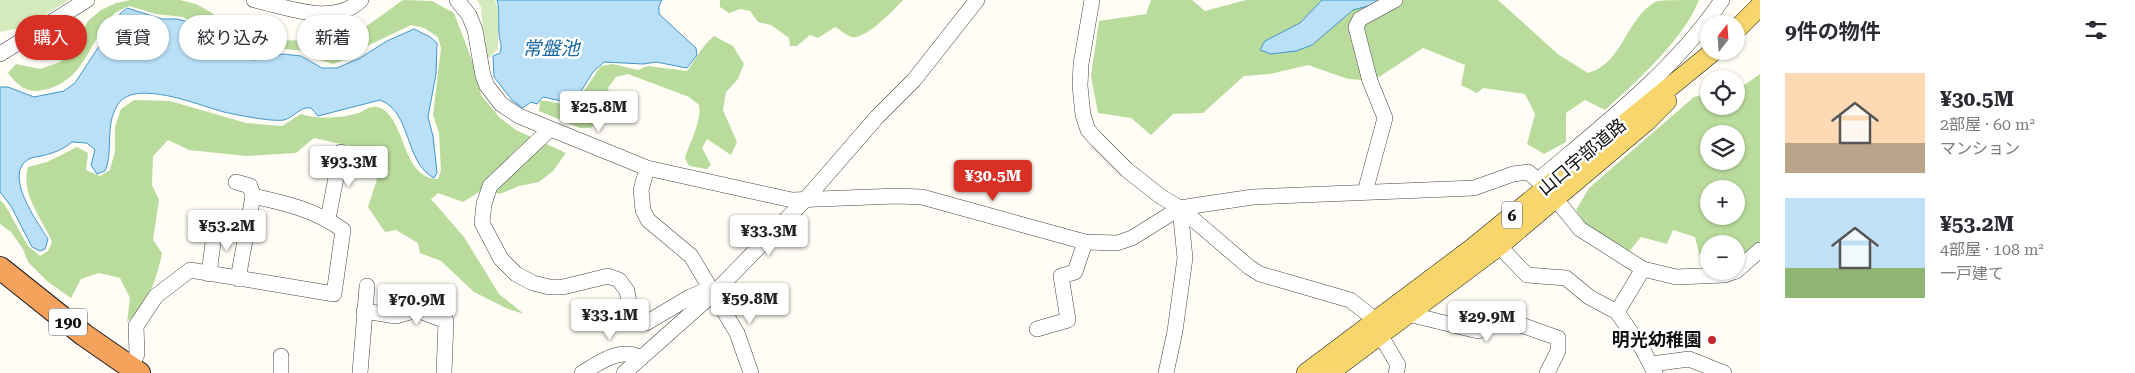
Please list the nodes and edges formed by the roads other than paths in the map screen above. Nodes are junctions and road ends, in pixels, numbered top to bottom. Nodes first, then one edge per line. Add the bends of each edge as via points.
1 (87, 0) edge
2 (254, 0) edge
3 (362, 0) edge
4 (457, 0) edge
5 (977, 0) edge
6 (1092, 0) edge
7 (1395, 0) edge
8 (1722, 0) edge
9 (1760, 6) edge
10 (1745, 21) edge
11 (0, 54) edge
12 (1705, 60) edge
13 (549, 130) junction
14 (341, 152) dead end
15 (647, 168) junction
16 (236, 182) dead end
17 (1547, 189) junction
18 (1364, 192) junction
19 (253, 196) junction
20 (804, 200) junction
21 (1180, 208) junction
22 (328, 219) junction
23 (215, 227) dead end
24 (1085, 242) junction
25 (1499, 246) junction
26 (1760, 250) edge
27 (1745, 267) edge
28 (0, 268) edge
29 (1643, 270) junction
30 (209, 274) junction
31 (1700, 276) edge
32 (238, 279) junction
33 (0, 286) edge
34 (367, 286) dead end
35 (711, 291) junction
36 (364, 311) junction
37 (1617, 312) junction
38 (1408, 314) junction
39 (1378, 328) junction
40 (1037, 329) dead end
41 (281, 356) dead end
42 (642, 358) junction
43 (1654, 369) edge
44 (127, 371) edge
45 (281, 373) edge
46 (360, 373) edge
47 (444, 373) edge
48 (582, 373) edge
49 (624, 373) edge
50 (751, 373) edge
51 (1166, 373) edge
52 (1306, 373) edge
53 (1329, 373) edge
54 (1396, 373) edge
55 (1547, 373) edge
56 (1724, 373) edge

1 - 11 street
2 - 3 street via 328,15 350,9
4 - 13 street via 469,15 475,30 483,76 493,95 514,113
5 - 20 street via 914,80
6 - 21 street via 1080,86 1088,130 1127,170
7 - 18 street via 1360,19 1356,27 1370,81 1385,118
8 - 17 street via 1677,56
9 - 10 main road
12 - 17 main road, 山口宇部道路 / 6 via 1647,121
13 - 15 street
13 - 35 street via 490,186 484,204 482,223 502,258 516,274 548,287 563,287 608,276 619,280 627,291 630,308 646,323
14 - 22 street
15 - 20 street via 776,198
15 - 35 street via 641,190 643,210 648,220 691,256
16 - 19 street via 250,186
17 - 18 street via 1528,172 1474,188
17 - 25 main road, 山口宇部道路 / 6
17 - 29 street via 1580,229
17 - 39 main road, 山口宇部道路 / 6
18 - 21 street via 1253,198
19 - 22 street via 299,206
19 - 32 street
20 - 24 street via 922,197
20 - 35 street
21 - 24 street via 1125,241
21 - 39 street via 1260,274 1350,300 1368,314
21 - 51 street via 1186,258
22 - 32 street via 343,230 334,294
23 - 30 street
24 - 40 street via 1075,272 1061,276 1068,320
25 - 37 street via 1527,275 1566,278 1589,297
25 - 38 main road, 山口宇部道路 / 6
26 - 27 street
28 - 44 highway, 190
29 - 31 street via 1676,277
29 - 37 street
30 - 32 street
30 - 44 street via 190,270 156,296 136,326 137,354
33 - 44 highway, 190
34 - 36 street
35 - 42 street
35 - 50 street via 737,333
36 - 46 street
36 - 47 street via 396,316 417,310 446,321
37 - 43 street
38 - 39 main road, 山口宇部道路 / 6
38 - 55 street via 1478,332 1484,312 1558,338 1558,350
39 - 52 main road, 山口宇部道路 / 6
39 - 53 main road, 山口宇部道路 / 6
39 - 54 street via 1398,365
41 - 45 street
42 - 48 street via 637,355 608,357
42 - 49 street
43 - 56 street via 1689,360

